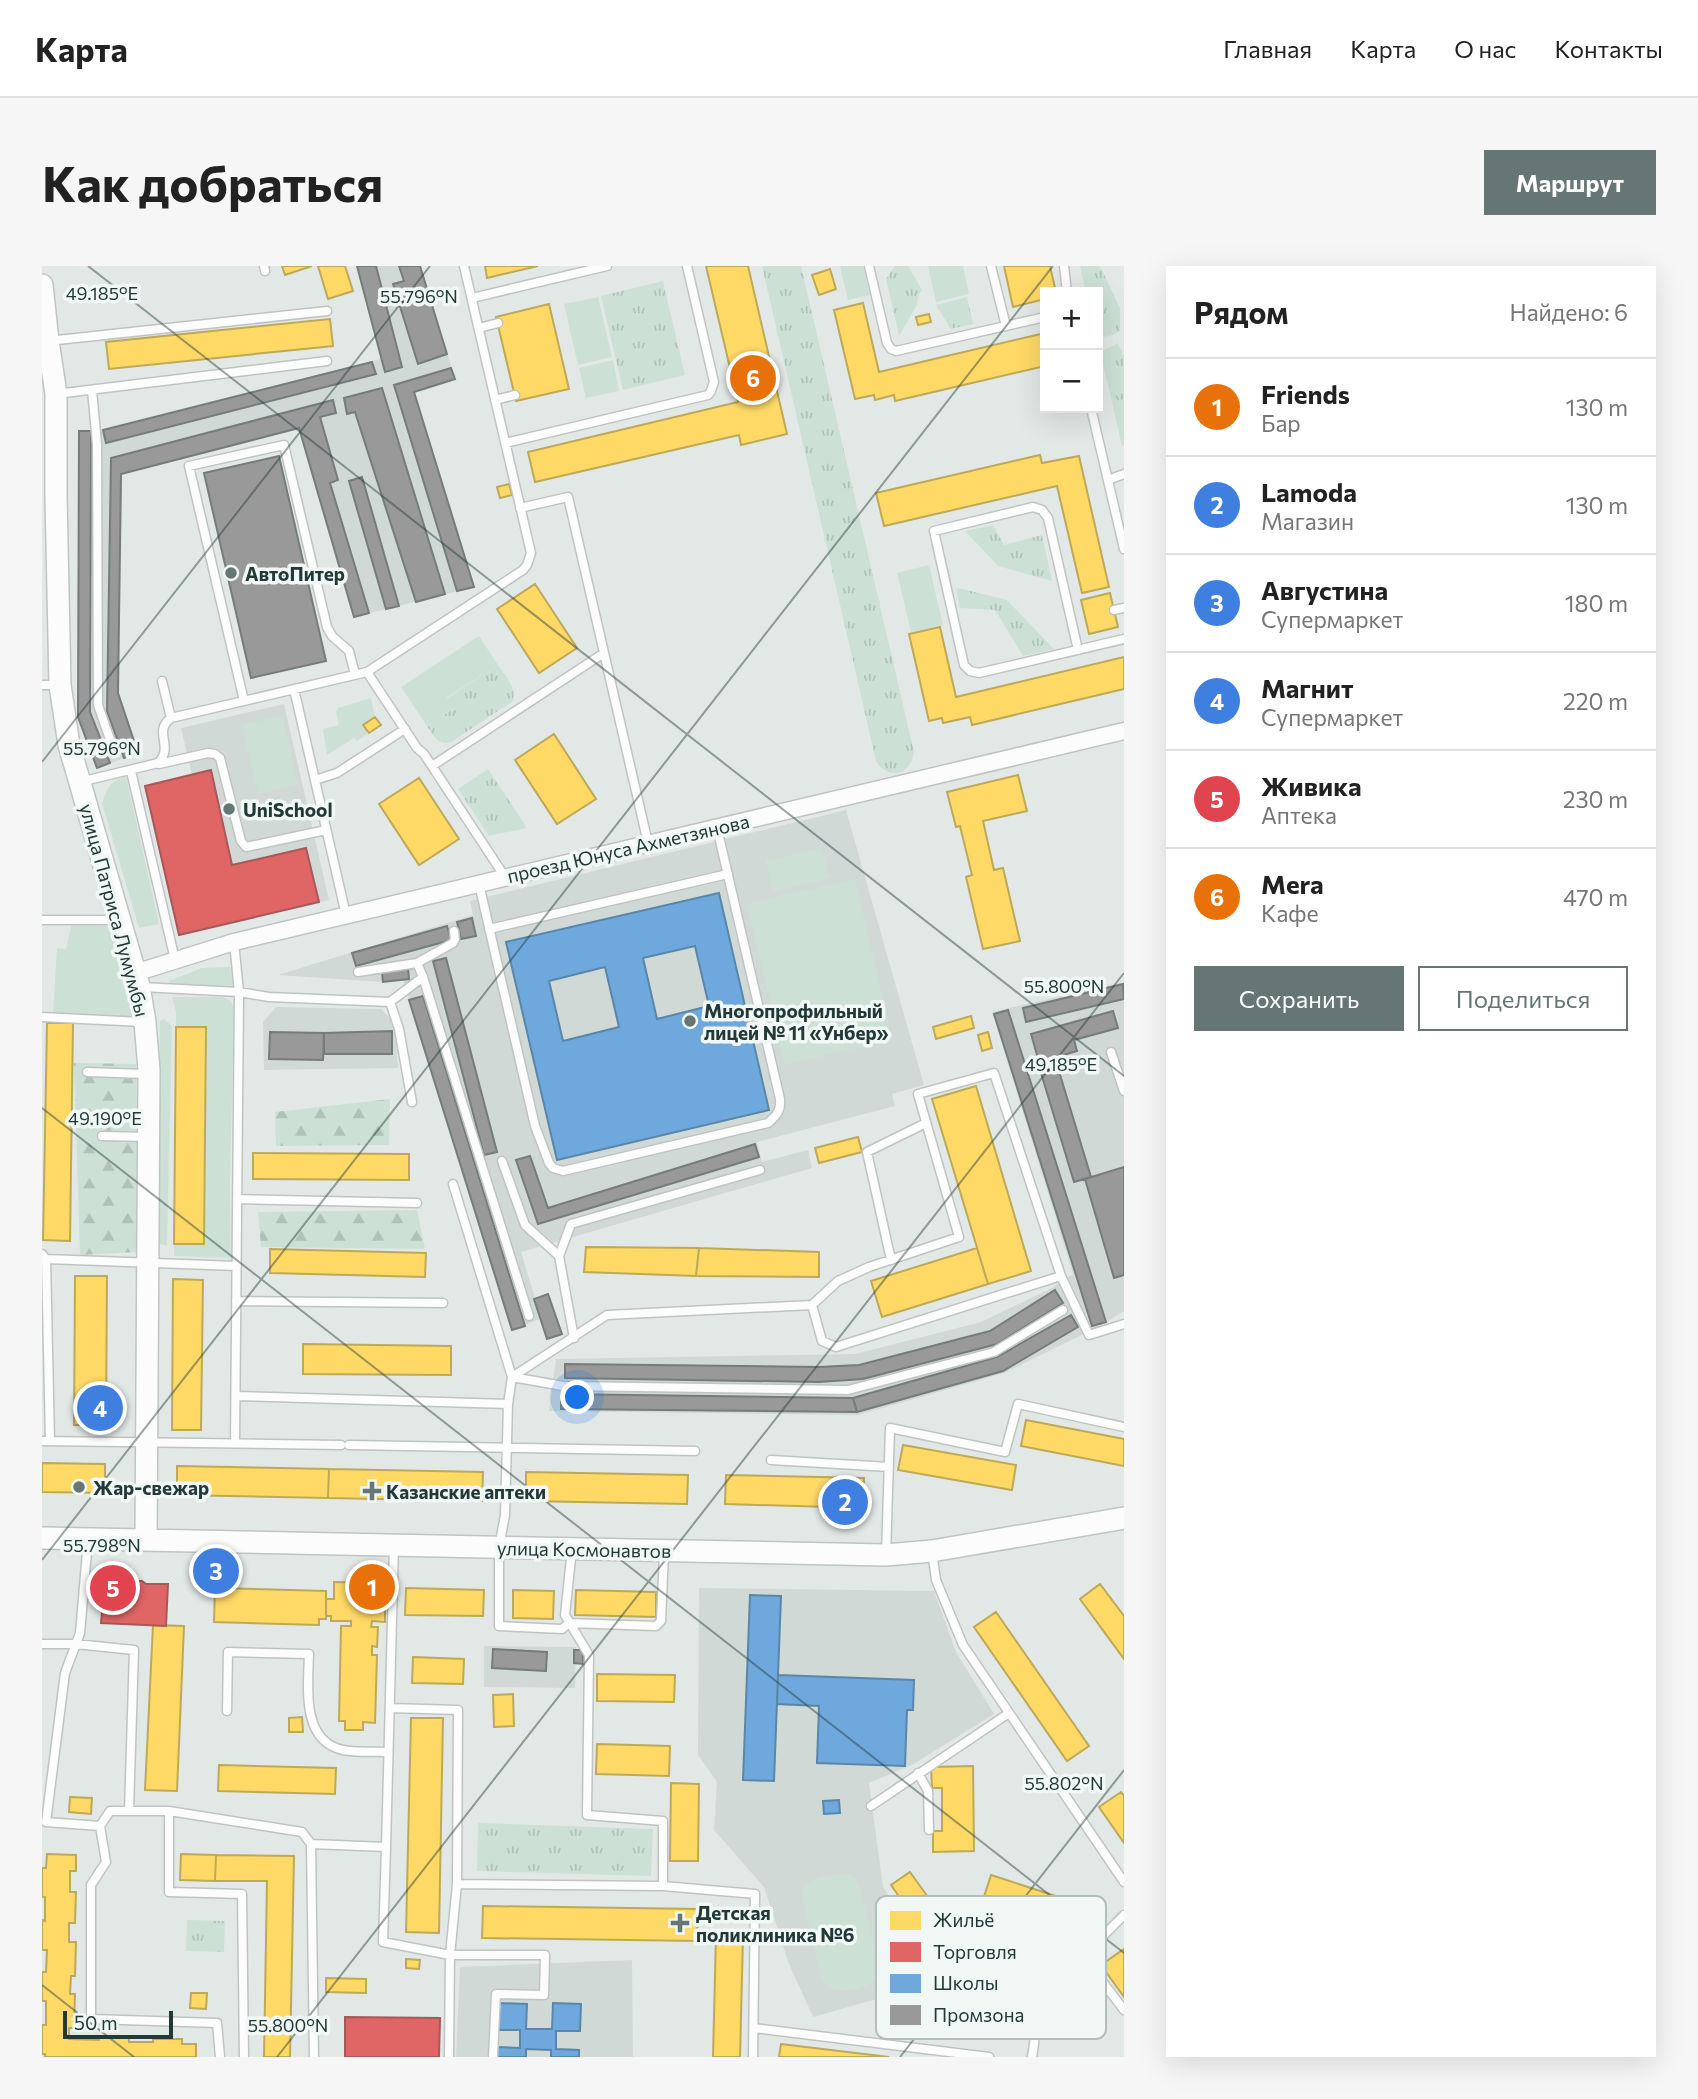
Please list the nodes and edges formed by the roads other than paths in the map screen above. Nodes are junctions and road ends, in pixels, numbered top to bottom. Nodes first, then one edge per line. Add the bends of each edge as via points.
1 (464, 266) edge
2 (607, 266) edge
3 (687, 266) edge
4 (869, 266) edge
5 (991, 266) edge
6 (1064, 266) edge
7 (42, 285) edge
8 (1066, 287) edge
9 (472, 298) junction
10 (327, 311) dead end
11 (1040, 318) edge
12 (498, 323) dead end
13 (1006, 326) junction
14 (479, 328) junction
15 (46, 349) edge
16 (327, 361) dead end
17 (92, 390) junction
18 (56, 394) junction
19 (515, 396) dead end
20 (495, 400) junction
21 (1092, 413) edge
22 (505, 443) junction
23 (1124, 474) edge
24 (1108, 480) junction
25 (520, 508) junction
26 (1124, 550) edge
27 (1124, 608) edge
28 (1114, 610) dead end
29 (1124, 639) edge
30 (1078, 650) junction
31 (604, 653) junction
32 (367, 672) junction
33 (355, 674) junction
34 (162, 681) dead end
35 (51, 685) edge
36 (293, 689) junction
37 (244, 701) junction
38 (171, 718) junction
39 (405, 729) junction
40 (1124, 731) edge
41 (113, 748) dead end
42 (153, 765) junction
43 (432, 766) junction
44 (131, 771) junction
45 (315, 780) junction
46 (80, 782) junction
47 (717, 827) junction
48 (326, 830) junction
49 (648, 844) junction
50 (727, 874) junction
51 (505, 877) junction
52 (478, 884) junction
53 (346, 915) junction
54 (42, 919) edge
55 (120, 920) junction
56 (489, 929) junction
57 (454, 931) dead end
58 (234, 942) junction
59 (175, 960) junction
60 (417, 963) junction
61 (358, 972) dead end
62 (424, 977) junction
63 (137, 980) junction
64 (239, 992) junction
65 (390, 1002) junction
66 (42, 1017) edge
67 (145, 1022) junction
68 (1111, 1052) dead end
69 (87, 1072) dead end
70 (149, 1074) junction
71 (1124, 1091) edge
72 (412, 1102) dead end
73 (926, 1123) junction
74 (102, 1136) dead end
75 (149, 1138) junction
76 (502, 1161) dead end
77 (760, 1170) dead end
78 (453, 1184) dead end
79 (237, 1199) junction
80 (417, 1203) dead end
81 (44, 1256) edge
82 (559, 1256) junction
83 (891, 1260) junction
84 (148, 1263) junction
85 (237, 1266) junction
86 (1061, 1276) junction
87 (236, 1301) junction
88 (443, 1303) dead end
89 (812, 1305) junction
90 (1063, 1310) dead end
91 (529, 1316) dead end
92 (1124, 1324) edge
93 (574, 1338) junction
94 (512, 1377) junction
95 (236, 1396) junction
96 (508, 1404) junction
97 (1124, 1427) edge
98 (46, 1441) edge
99 (146, 1442) junction
100 (235, 1442) junction
101 (508, 1448) junction
102 (695, 1451) dead end
103 (771, 1460) dead end
104 (889, 1467) junction
105 (1124, 1518) edge
106 (42, 1538) edge
107 (88, 1540) junction
108 (145, 1540) junction
109 (394, 1545) junction
110 (499, 1547) junction
111 (572, 1549) junction
112 (664, 1550) junction
113 (932, 1551) junction
114 (886, 1555) junction
115 (569, 1623) junction
116 (42, 1644) edge
117 (76, 1644) junction
118 (390, 1708) junction
119 (227, 1711) dead end
120 (1009, 1713) junction
121 (388, 1752) junction
122 (918, 1773) junction
123 (42, 1781) edge
124 (52, 1781) junction
125 (871, 1806) dead end
126 (129, 1811) junction
127 (169, 1811) junction
128 (44, 1824) edge
129 (100, 1826) junction
130 (929, 1830) dead end
131 (312, 1844) junction
132 (386, 1847) junction
133 (1124, 1882) edge
134 (457, 1884) junction
135 (663, 1886) junction
136 (1124, 1915) edge
137 (1106, 1933) edge
138 (450, 1955) junction
139 (1106, 1986) edge
140 (1124, 2010) edge
141 (754, 2028) junction
142 (1035, 2039) edge
143 (220, 2057) edge
144 (244, 2057) edge
145 (314, 2057) edge
146 (449, 2057) edge
147 (494, 2057) edge
148 (753, 2057) edge
149 (989, 2057) edge
150 (1032, 2057) edge

1 - 9 lane
2 - 9 lane
3 - 22 lane via 714,382 708,395
4 - 13 lane via 887,343 894,350
5 - 13 lane
6 - 8 lane
7 - 15 street, улица Патриса Лумумбы
9 - 14 lane
10 - 15 lane
11 - 13 lane
12 - 14 lane
14 - 20 lane
15 - 18 street, улица Патриса Лумумбы
16 - 17 lane
17 - 18 lane
17 - 41 lane via 97,444 98,705
18 - 35 street, улица Патриса Лумумбы
19 - 20 lane
20 - 22 lane
21 - 24 lane
22 - 25 lane
23 - 24 lane
24 - 26 lane
25 - 31 lane via 568,497
25 - 32 lane via 531,553 523,570
27 - 28 lane
29 - 30 lane
30 - 30 lane via 979,673 968,670 933,531 1033,508 1042,510 1048,518
31 - 43 lane
31 - 49 lane
32 - 33 lane
32 - 39 lane
33 - 36 lane
33 - 37 lane via 349,651 327,627 284,445 189,466
34 - 38 lane
35 - 46 street, улица Патриса Лумумбы
36 - 37 lane
36 - 45 lane
37 - 38 lane
38 - 42 lane via 162,729 165,753
39 - 43 lane
39 - 45 lane via 341,771
40 - 47 street, проезд Юнуса Ахметзянова
42 - 44 lane
42 - 48 lane via 217,755 246,847
43 - 51 lane
44 - 46 lane
44 - 59 lane
45 - 48 lane
46 - 55 street, улица Патриса Лумумбы
47 - 49 street, проезд Юнуса Ахметзянова
47 - 50 lane
48 - 53 lane
49 - 51 street, проезд Юнуса Ахметзянова
50 - 56 lane
50 - 56 lane via 780,1099 777,1116 768,1122 563,1171 549,1163 535,1126
51 - 52 street, проезд Юнуса Ахметзянова
52 - 53 street, проезд Юнуса Ахметзянова
52 - 56 lane
53 - 58 street, проезд Юнуса Ахметзянова
54 - 55 lane
55 - 63 street, улица Патриса Лумумбы
57 - 60 lane via 453,943
58 - 59 street, проезд Юнуса Ахметзянова
58 - 64 lane
59 - 63 street, проезд Юнуса Ахметзянова
60 - 61 lane
60 - 62 lane
62 - 65 lane
62 - 91 lane
63 - 64 lane
63 - 67 street, улица Патриса Лумумбы
64 - 65 lane
64 - 79 lane
65 - 72 lane
66 - 67 lane
67 - 70 street, улица Патриса Лумумбы
68 - 71 lane
69 - 70 lane
70 - 75 street, улица Патриса Лумумбы
73 - 83 lane via 867,1152
73 - 83 lane via 959,1237
73 - 86 lane via 918,1094 994,1073
74 - 75 lane
75 - 84 street, улица Патриса Лумумбы
76 - 82 lane via 525,1226
77 - 82 lane via 571,1224
78 - 94 lane
79 - 80 lane
79 - 85 lane
81 - 84 lane
81 - 98 lane
82 - 93 lane
83 - 89 lane via 838,1281
84 - 85 lane
84 - 99 street, улица Патриса Лумумбы
85 - 87 lane
86 - 89 lane via 836,1347 822,1341
86 - 92 lane via 1089,1335
87 - 88 lane
87 - 95 lane
89 - 93 lane via 607,1315
90 - 94 lane via 994,1352 848,1390 563,1386
93 - 94 lane
94 - 96 lane
95 - 96 lane
95 - 100 lane
96 - 101 lane
97 - 104 lane via 1018,1404 1005,1452 890,1428
98 - 99 lane
99 - 100 lane
99 - 108 street, улица Патриса Лумумбы
100 - 101 lane
101 - 102 lane
101 - 110 lane
103 - 104 lane
104 - 114 lane
105 - 113 street, улица Космонавтов
106 - 107 street, улица Космонавтов
107 - 108 street, улица Космонавтов
107 - 117 lane
108 - 109 street, улица Космонавтов
109 - 110 street, улица Космонавтов
109 - 118 lane
110 - 111 street, улица Космонавтов
110 - 115 lane via 499,1626 562,1629
111 - 112 street, улица Космонавтов
111 - 115 lane via 565,1615
112 - 114 street, улица Космонавтов
112 - 115 lane via 661,1621 656,1626
113 - 114 street, улица Космонавтов
113 - 120 lane via 936,1580 963,1645
115 - 135 lane via 589,1655 587,1815 663,1821
116 - 117 lane
117 - 124 lane via 65,1673
117 - 126 lane via 134,1650
118 - 121 lane
118 - 134 lane via 458,1710
119 - 121 lane via 228,1652 309,1654 307,1702 314,1728 327,1743 343,1750
120 - 122 lane
120 - 133 lane
121 - 132 lane
122 - 125 lane
122 - 130 lane via 928,1791
123 - 124 lane
124 - 128 lane
126 - 127 lane
126 - 129 lane via 110,1811
127 - 131 lane via 302,1832
127 - 144 lane via 169,1892 242,1894
128 - 129 lane
129 - 143 lane via 106,1862 91,1885 90,2019 217,2023
131 - 132 lane
131 - 145 lane
132 - 138 lane via 383,1942
134 - 135 lane
134 - 138 lane
135 - 141 lane via 755,1894
136 - 137 lane
138 - 146 lane
138 - 147 lane via 545,1955 544,1995 496,1994
139 - 140 lane
141 - 148 lane
141 - 149 lane
142 - 150 lane

